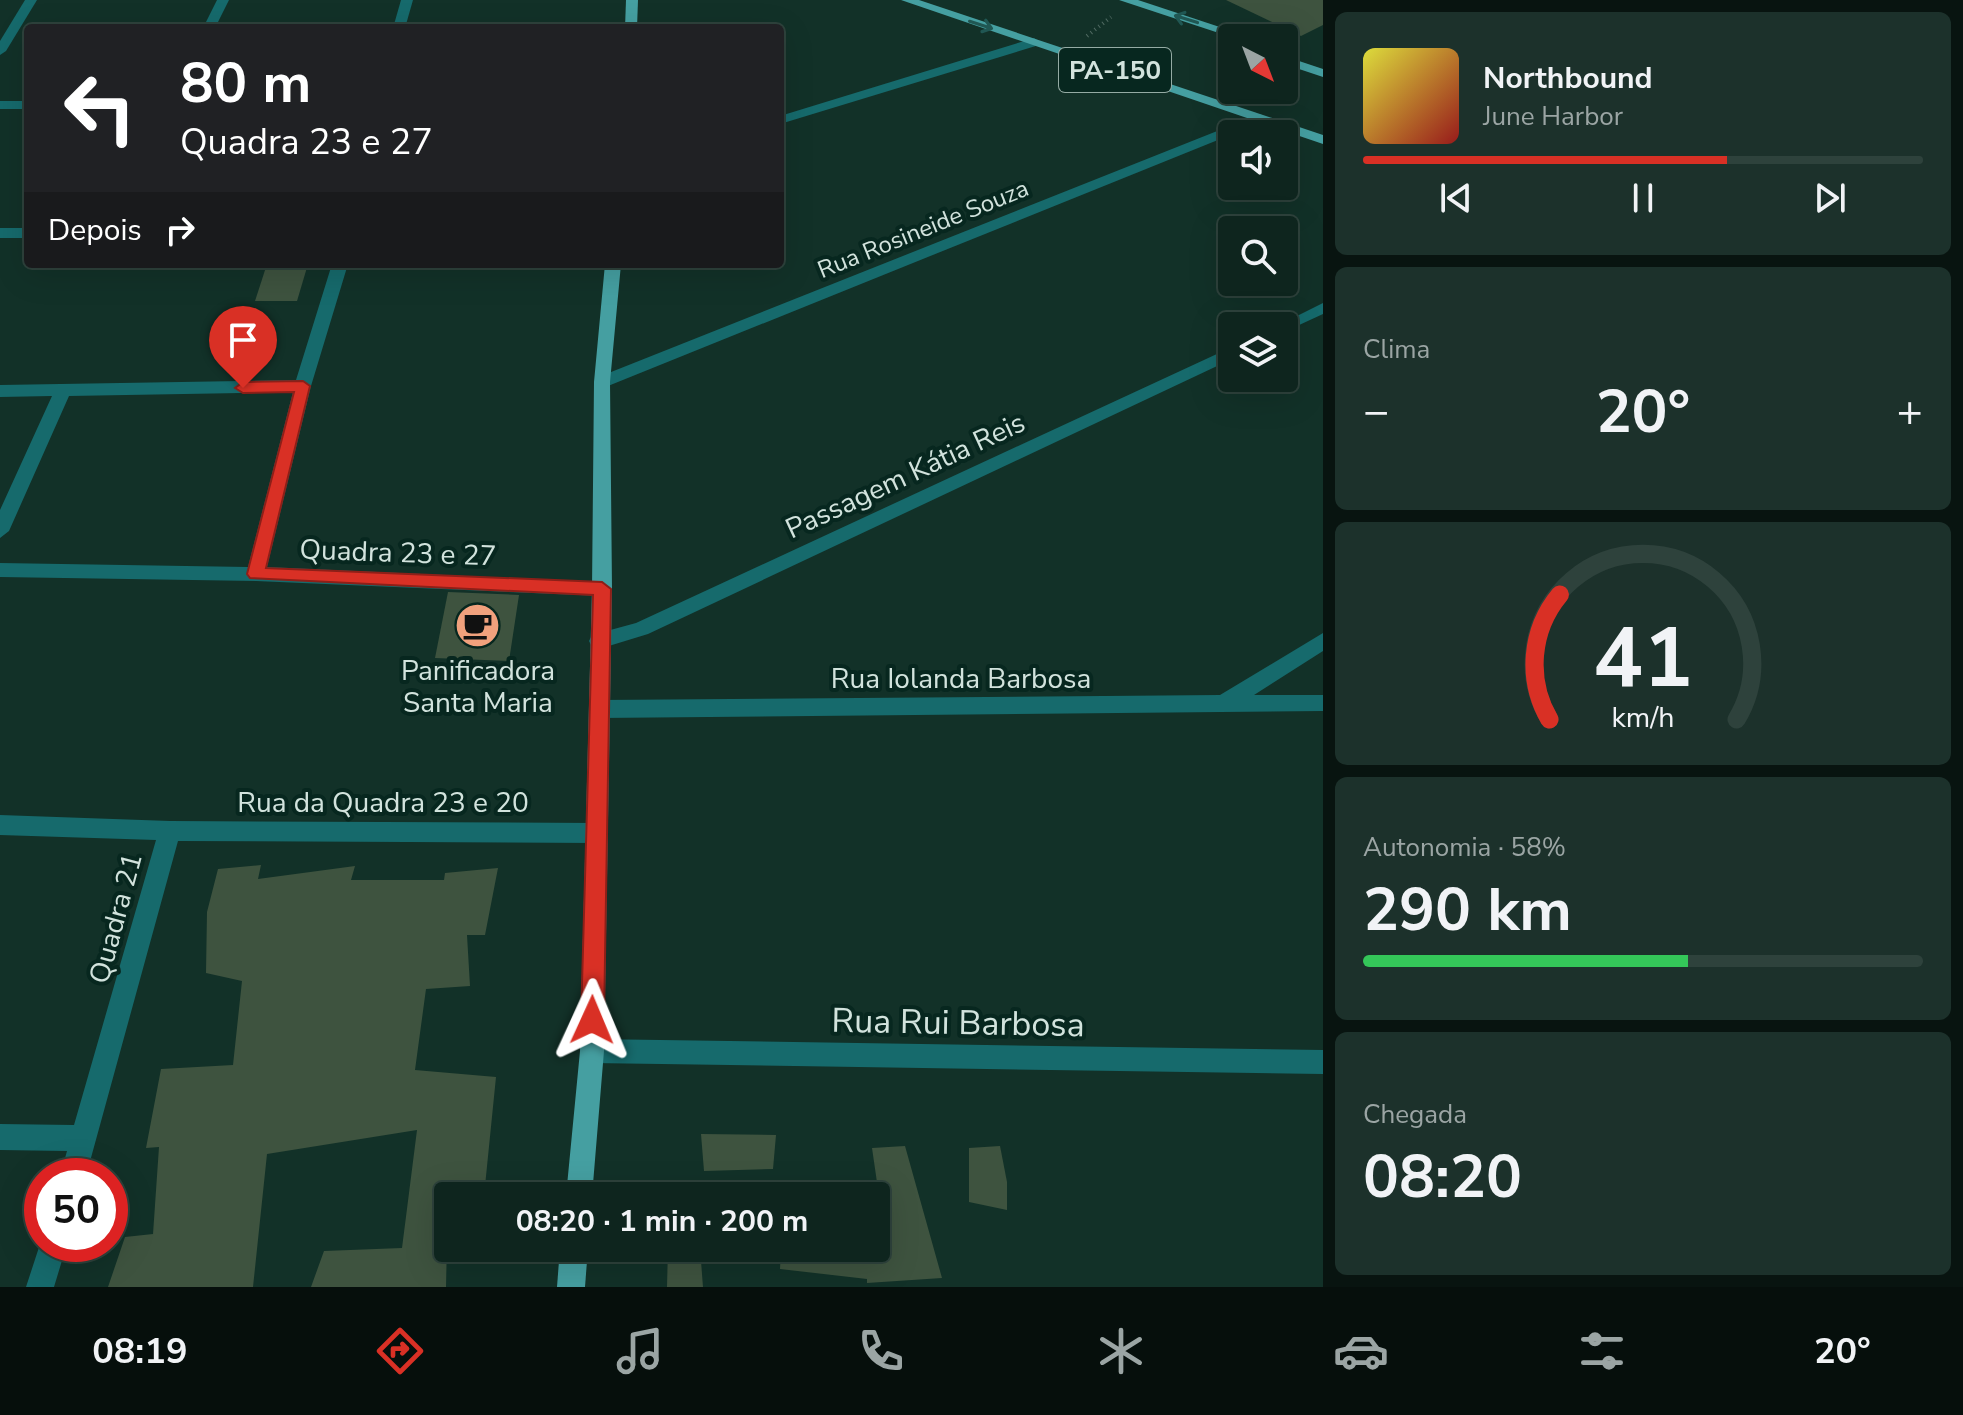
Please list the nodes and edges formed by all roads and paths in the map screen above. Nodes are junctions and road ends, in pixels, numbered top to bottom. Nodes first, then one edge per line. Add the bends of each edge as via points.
1 (31, 0) edge
2 (223, 0) edge
3 (407, 0) edge
4 (632, 0) edge
5 (907, 0) edge
6 (1136, 1) edge
7 (211, 24) edge
8 (400, 24) edge
9 (631, 24) edge
10 (1213, 27) junction
11 (1218, 29) edge
12 (1218, 30) edge
13 (1034, 42) junction
14 (0, 51) edge
15 (1066, 53) junction
16 (1298, 54) edge
17 (1323, 62) edge
18 (1298, 65) edge
19 (1323, 73) edge
20 (1178, 92) junction
21 (0, 105) edge
22 (24, 105) edge
23 (1260, 118) junction
24 (784, 119) edge
25 (1323, 129) edge
26 (1323, 140) edge
27 (0, 233) edge
28 (24, 233) edge
29 (339, 268) edge
30 (613, 268) edge
31 (1323, 308) edge
32 (1298, 320) edge
33 (1218, 359) edge
34 (602, 382) junction
35 (303, 386) junction
36 (0, 391) edge
37 (62, 392) junction
38 (0, 531) edge
39 (0, 570) edge
40 (256, 574) junction
41 (602, 589) junction
42 (599, 641) junction
43 (1323, 641) edge
44 (1323, 703) edge
45 (1224, 704) junction
46 (599, 709) junction
47 (0, 825) edge
48 (170, 831) junction
49 (596, 833) junction
50 (592, 1051) junction
51 (1323, 1062) edge
52 (0, 1137) edge
53 (85, 1138) junction
54 (79, 1158) edge
55 (580, 1182) edge
56 (48, 1262) edge
57 (573, 1262) edge
58 (40, 1287) edge
59 (571, 1287) edge

1 - 14 street
2 - 7 street
3 - 8 street
4 - 9 main road
5 -> 13 main road, PA-150
10 -> 6 main road, PA-150
6 - 15 path
10 - 11 main road, PA-150
10 - 12 main road
13 - 15 main road, PA-150
13 - 24 street
15 - 20 main road, PA-150
16 - 17 main road
18 - 19 main road
20 - 23 main road, PA-150
20 - 25 main road via 1259,108
21 - 22 street
23 - 26 main road, PA-150
23 - 34 street, Rua Rosineide Souza
27 - 28 street
29 - 35 street
30 - 34 main road
31 - 32 street
33 - 42 street, Passagem Kátia Reis via 641,629
34 - 41 main road
35 - 37 street
35 - 40 street
36 - 37 street
37 - 38 street
39 - 40 street, Quadra 23 e 27
40 - 41 street, Quadra 23 e 27
41 - 42 main road
42 - 46 main road
43 - 45 street
44 - 45 street, Rua Iolanda Barbosa
45 - 46 street, Rua Iolanda Barbosa
46 - 49 main road
47 - 48 street, Quadra 21
48 - 49 street, Rua da Quadra 23 e 20
48 - 53 street, Quadra 21
49 - 50 main road
50 - 51 street, Rua Rui Barbosa
50 - 55 main road
52 - 53 street
53 - 54 street, Quadra 21
56 - 58 street
57 - 59 main road

